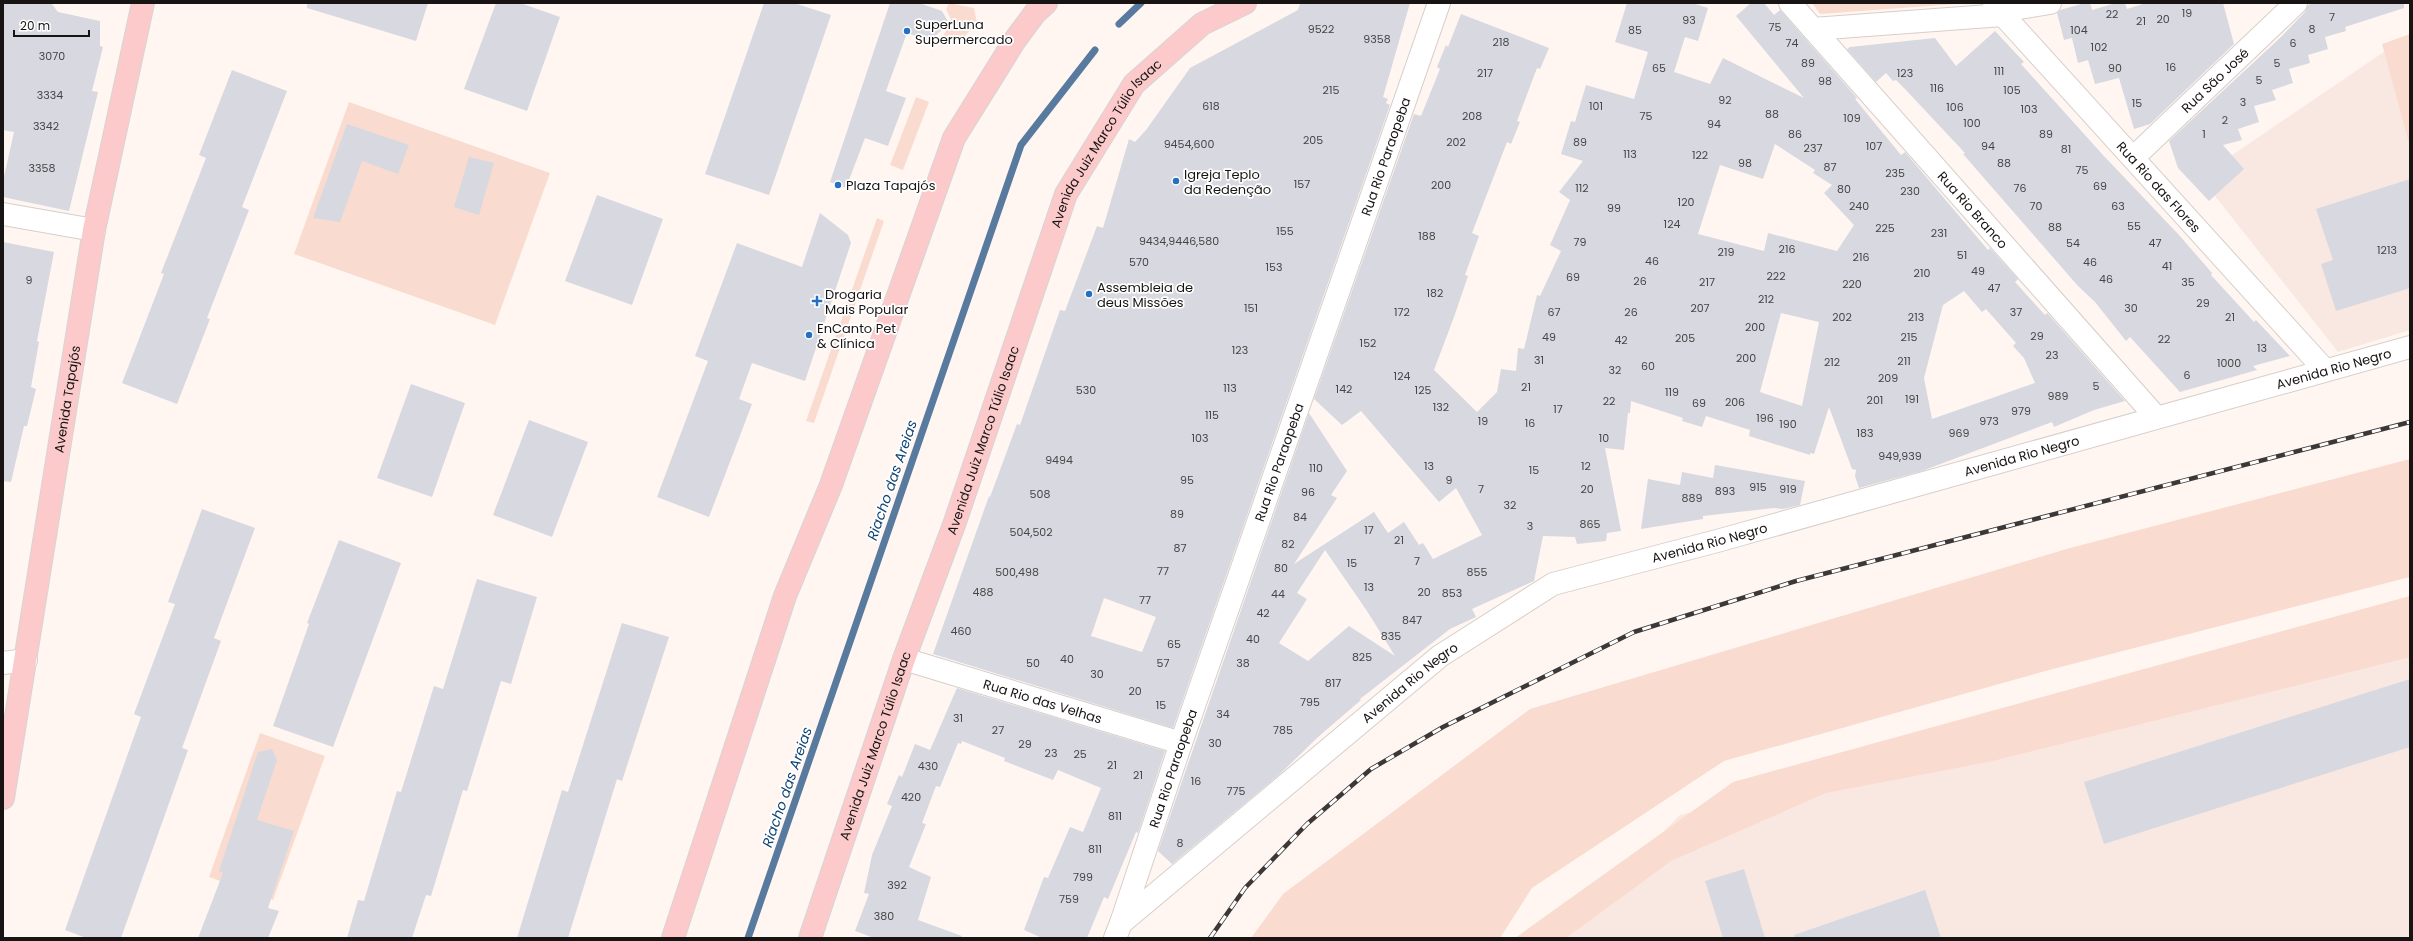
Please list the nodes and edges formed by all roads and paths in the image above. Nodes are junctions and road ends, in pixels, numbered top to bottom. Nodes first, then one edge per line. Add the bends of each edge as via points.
1 (143, 3) edge
2 (1046, 3) edge
3 (1245, 3) edge
4 (1439, 3) edge
5 (1790, 3) edge
6 (2050, 3) edge
7 (2296, 3) edge
8 (1999, 10) edge
9 (1813, 29) junction
10 (2134, 158) junction
11 (3, 214) edge
12 (94, 230) junction
13 (2410, 347) edge
14 (2324, 369) junction
15 (2156, 417) junction
16 (904, 659) junction
17 (26, 660) junction
18 (3, 663) edge
19 (1181, 743) junction
20 (3, 798) edge
21 (1118, 930) edge
22 (673, 938) edge
23 (810, 938) edge

1 - 12 main road, Avenida Tapajós
2 - 22 main road via 1035,13 1015,40 954,138 831,485 785,596
3 - 16 main road, Avenida Juiz Marco Túlio Isaac via 1202,24 1134,84 1066,194 958,514
4 - 19 street, Rua Rio Paraopeba
5 - 9 street, Rua Rio Branco
6 - 8 street
7 - 10 street, Rua São José
8 - 9 street
8 - 10 street, Rua Rio das Flores
9 - 15 street, Rua Rio Branco
10 - 14 street, Rua Rio das Flores
11 - 12 street
12 - 17 main road, Avenida Tapajós
13 - 14 street, Avenida Rio Negro
14 - 15 street, Avenida Rio Negro
15 - 21 street, Avenida Rio Negro via 1724,539 1553,584 1440,656
16 - 19 street, Rua Rio das Velhas
16 - 23 main road, Avenida Juiz Marco Túlio Isaac
17 - 18 street
17 - 20 main road, Avenida Tapajós
19 - 21 street, Rua Rio Paraopeba

